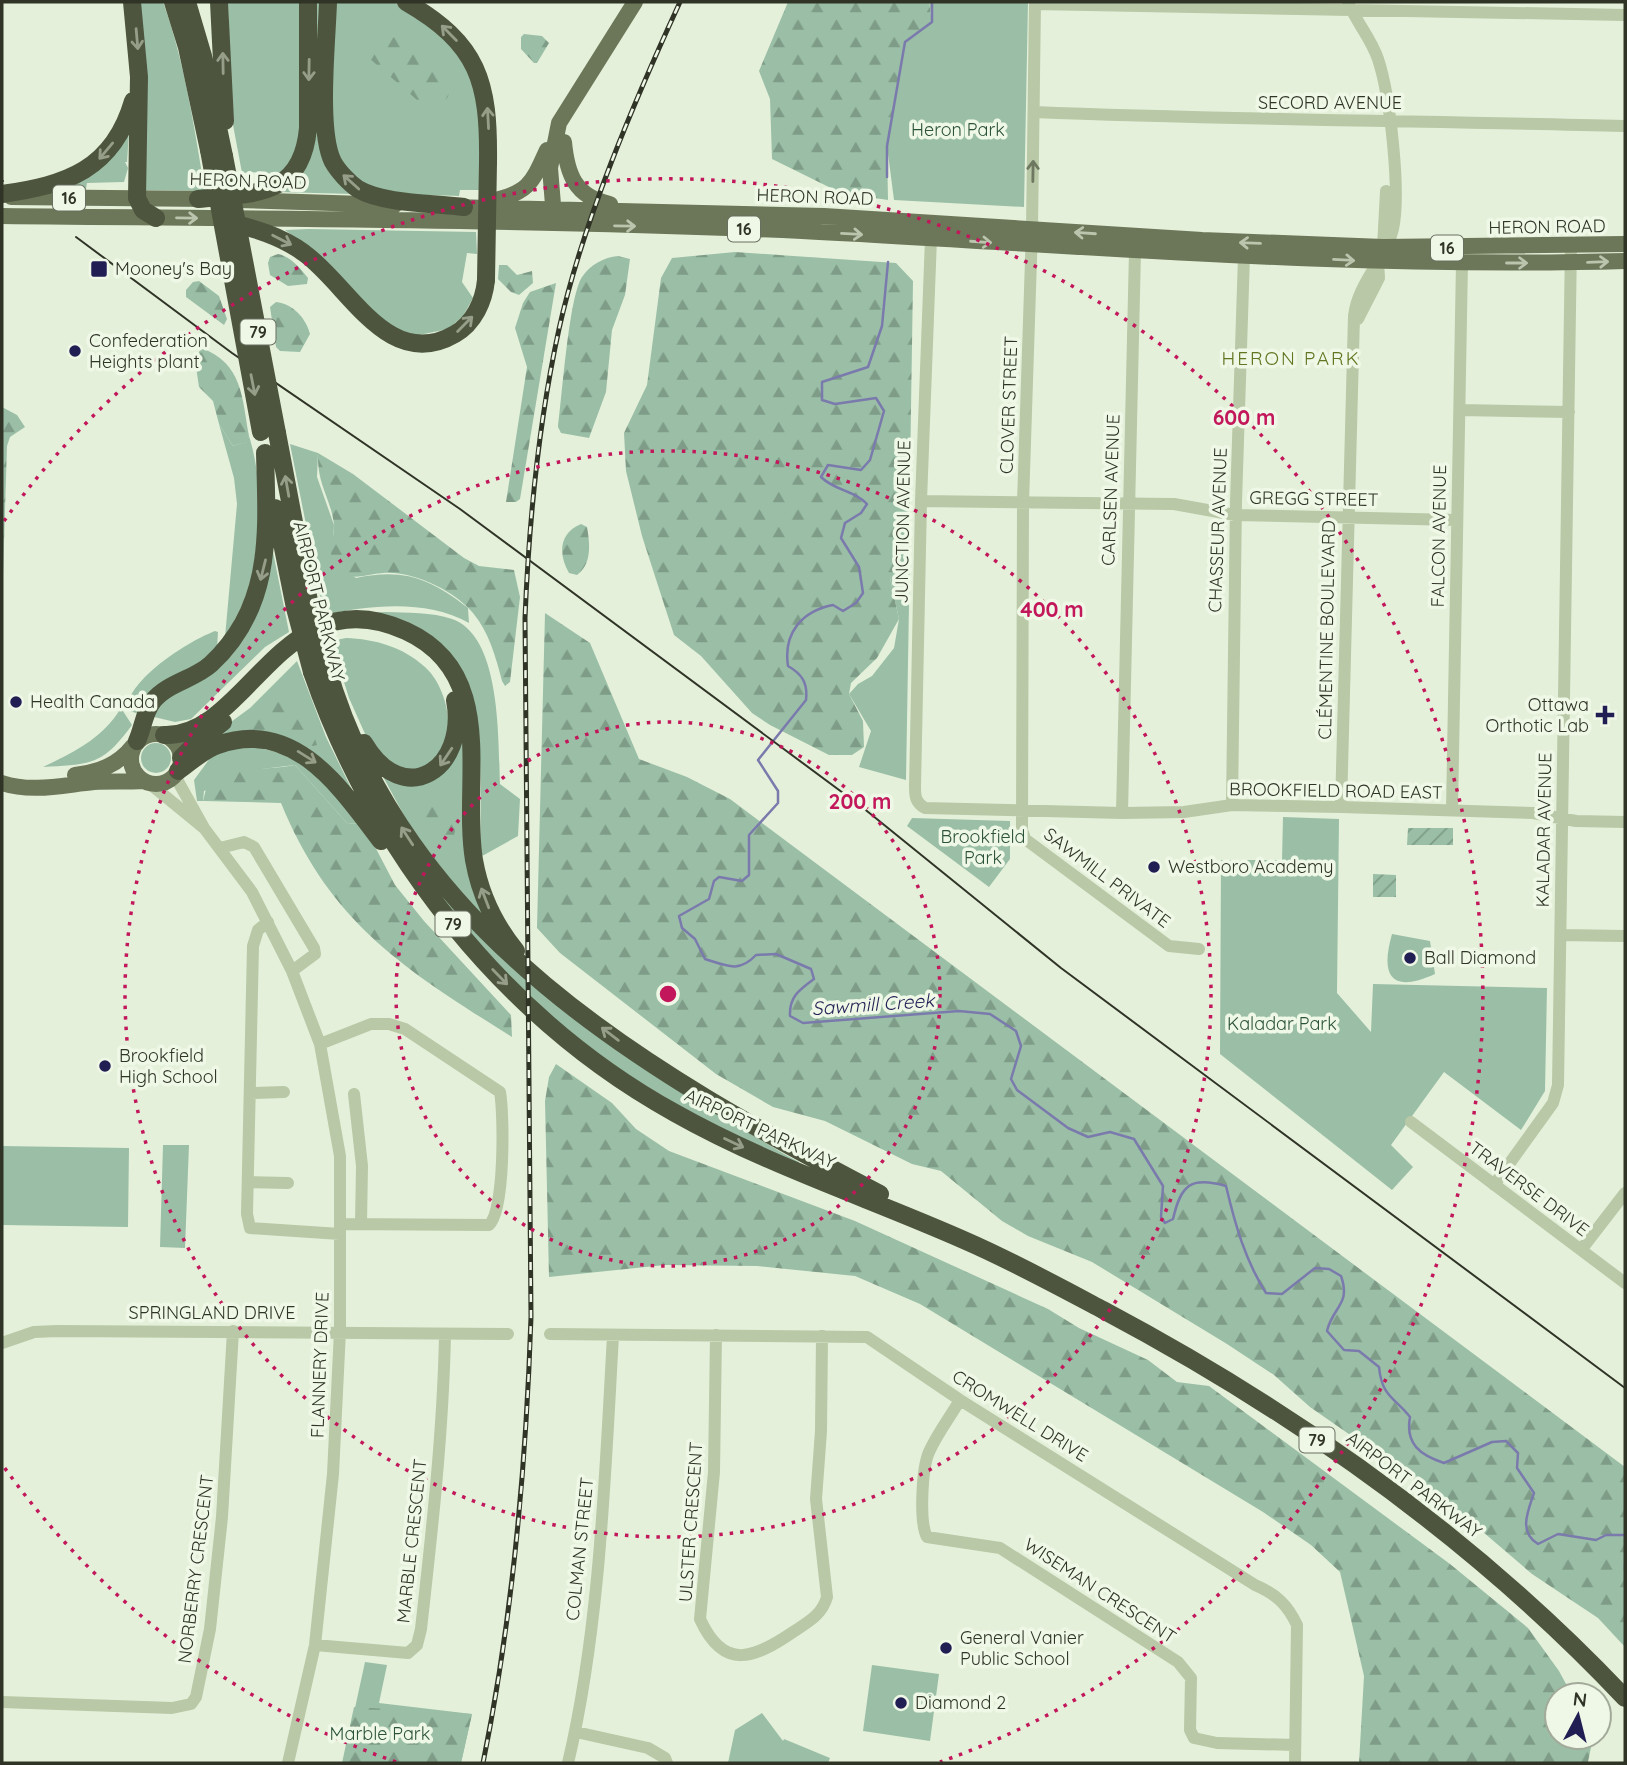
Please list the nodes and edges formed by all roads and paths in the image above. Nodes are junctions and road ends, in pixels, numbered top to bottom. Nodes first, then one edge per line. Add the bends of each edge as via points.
1 (132, 2) edge
2 (173, 2) edge
3 (187, 2) edge
4 (308, 2) edge
5 (328, 2) edge
6 (406, 2) edge
7 (635, 2) edge
8 (1035, 3) edge
9 (221, 6) edge
10 (1350, 6) edge
11 (1625, 15) edge
12 (139, 77) junction
13 (1034, 112) junction
14 (1391, 120) junction
15 (1625, 126) edge
16 (560, 137) junction
17 (216, 153) junction
18 (2, 195) edge
19 (137, 198) junction
20 (198, 199) junction
21 (464, 207) junction
22 (650, 211) junction
23 (556, 214) junction
24 (2, 216) edge
25 (156, 218) junction
26 (218, 219) junction
27 (1032, 237) junction
28 (931, 238) junction
29 (1625, 244) edge
30 (1571, 245) junction
31 (1135, 251) junction
32 (1381, 254) junction
33 (1244, 256) junction
34 (1625, 261) edge
35 (1462, 263) junction
36 (1571, 263) junction
37 (1460, 410) junction
38 (1569, 412) junction
39 (269, 433) junction
40 (265, 453) junction
41 (920, 502) junction
42 (1023, 503) junction
43 (1127, 503) junction
44 (1235, 515) junction
45 (1346, 516) junction
46 (1457, 520) junction
47 (302, 605) junction
48 (319, 668) junction
49 (164, 734) junction
50 (135, 743) junction
51 (178, 768) junction
52 (2, 781) edge
53 (146, 782) junction
54 (920, 805) joint
55 (1232, 805) junction
56 (1341, 807) junction
57 (1020, 809) junction
58 (1452, 810) junction
59 (1122, 813) junction
60 (1561, 818) junction
61 (1625, 822) edge
62 (204, 828) junction
63 (220, 848) junction
64 (268, 922) junction
65 (1560, 935) junction
66 (1625, 936) edge
67 (1199, 949) dead end
68 (477, 952) junction
69 (292, 971) junction
70 (554, 992) junction
71 (320, 1045) junction
72 (284, 1092) dead end
73 (250, 1093) junction
74 (354, 1094) dead end
75 (1411, 1122) dead end
76 (248, 1182) junction
77 (288, 1184) dead end
78 (1494, 1185) junction
79 (1625, 1193) edge
80 (361, 1223) junction
81 (340, 1229) junction
82 (967, 1241) junction
83 (1581, 1250) junction
84 (1625, 1283) edge
85 (233, 1331) junction
86 (340, 1331) junction
87 (509, 1334) dead end
88 (550, 1334) dead end
89 (445, 1335) junction
90 (716, 1335) junction
91 (614, 1336) junction
92 (822, 1336) junction
93 (2, 1343) edge
94 (960, 1400) junction
95 (315, 1645) junction
96 (1625, 1698) edge
97 (2, 1702) edge
98 (576, 1731) junction
99 (1295, 1745) junction
100 (288, 1763) edge
101 (569, 1763) edge
102 (667, 1763) edge
103 (1295, 1763) edge

1 -> 12 highway
2 - 17 highway, 79
3 - 17 highway, 79 via 203,56
4 -> 20 highway via 308,128 301,160 288,179 269,190
21 -> 5 highway via 368,193 347,179 333,161 325,118
26 -> 6 highway, bridge via 273,235 303,252 378,327 412,343 433,343 461,330 478,309 486,280 488,110 480,75 447,30
7 - 16 main road via 590,73
8 - 10 street
8 - 13 street, CLOVER STREET
17 -> 9 highway via 226,141
10 - 11 street
10 - 14 street, CLÉMENTINE BOULEVARD via 1378,60
12 -> 18 highway via 126,119 99,159 73,178
12 - 19 highway
13 - 14 street, SECORD AVENUE via 1225,120
27 -> 13 street, CLOVER STREET
14 - 15 street, SECORD AVENUE
14 - 32 street, CLÉMENTINE BOULEVARD via 1393,229
16 - 21 main road via 526,188 507,198
16 - 22 main road via 569,174 580,191 605,203
16 - 23 main road
17 - 39 highway, AIRPORT PARKWAY / 79, bridge
18 - 19 main road, HERON ROAD / 16
19 - 20 main road, HERON ROAD / 16
19 - 25 highway via 143,210
20 - 21 main road, HERON ROAD / 16
21 - 23 main road, HERON ROAD / 16
22 - 23 main road, HERON ROAD / 16
22 - 27 main road, HERON ROAD / 16 via 824,216
23 - 26 main road, HERON ROAD / 16
23 -> 28 main road, HERON ROAD / 16
24 - 25 main road, HERON ROAD / 16
25 -> 26 main road, HERON ROAD / 16
28 -> 27 main road, HERON ROAD / 16
27 - 31 main road, HERON ROAD / 16
32 -> 27 main road, HERON ROAD / 16 via 1212,241
27 - 42 street, CLOVER STREET
28 - 41 street, JUNCTION AVENUE
29 - 30 main road, HERON ROAD / 16
30 - 32 main road, HERON ROAD / 16
30 - 36 street, KALADAR AVENUE
31 - 33 main road, HERON ROAD / 16
31 - 43 street, CARLSEN AVENUE
33 -> 32 main road, HERON ROAD / 16
32 - 35 main road, HERON ROAD / 16
32 - 45 street, CLÉMENTINE BOULEVARD via 1379,278 1354,327
33 - 44 street, CHASSEUR AVENUE
36 -> 34 main road, HERON ROAD / 16
35 -> 36 main road, HERON ROAD / 16
35 - 37 street, FALCON AVENUE
36 - 38 street, KALADAR AVENUE
37 - 38 street
37 - 46 street, FALCON AVENUE
38 - 60 street, KALADAR AVENUE
39 - 40 highway, AIRPORT PARKWAY / 79
47 -> 39 highway, AIRPORT PARKWAY / 79
40 - 47 highway, AIRPORT PARKWAY / 79
40 -> 50 highway via 266,554 250,608 212,663 153,702
41 - 42 street, GREGG STREET
41 - 54 street, JUNCTION AVENUE via 915,797
42 - 43 street, GREGG STREET
42 - 57 street, CLOVER STREET
43 - 44 street, GREGG STREET via 1174,504
43 - 59 street, CARLSEN AVENUE
44 - 45 street, GREGG STREET
44 - 55 street, CHASSEUR AVENUE
45 - 46 street, GREGG STREET
45 - 56 street, CLÉMENTINE BOULEVARD
46 - 58 street, FALCON AVENUE
47 - 48 highway, AIRPORT PARKWAY / 79, bridge
51 -> 48 highway via 198,740 229,717 296,652 330,635 359,631 387,636 433,664 455,700 458,722 452,750 428,774 408,778 391,774 362,740
48 - 68 highway, AIRPORT PARKWAY / 79 via 346,757 380,820 430,895
70 -> 48 highway, AIRPORT PARKWAY / 79 via 492,940 419,854 366,767
49 - 50 main road via 150,734
49 - 51 main road via 175,742
70 -> 49 highway via 509,943 486,903 473,847 468,712 453,671 425,642 378,622 327,625 293,641 212,716 184,732
50 - 52 main road via 121,760 103,769 62,776 14,776
50 - 53 main road via 131,765
51 - 53 main road via 166,782
51 - 62 street, FLANNERY DRIVE
51 -> 68 highway via 232,741 276,744 307,757 339,785 413,883
52 - 53 main road via 14,787 59,788 94,782
53 - 62 street, FLANNERY DRIVE
54 - 57 street, BROOKFIELD ROAD EAST
55 - 56 street, BROOKFIELD ROAD EAST
55 - 59 street, BROOKFIELD ROAD EAST
56 - 58 street, BROOKFIELD ROAD EAST
57 - 59 street, BROOKFIELD ROAD EAST
57 - 67 street, SAWMILL PRIVATE via 1025,839 1169,946
58 - 60 street, BROOKFIELD ROAD EAST
60 - 61 street, BROOKFIELD ROAD EAST
60 - 65 street, KALADAR AVENUE
62 - 63 street, FLANNERY DRIVE
63 - 64 street, FLANNERY DRIVE
63 - 69 street via 235,842 254,846 283,895 314,954
64 - 69 street, FLANNERY DRIVE
64 - 73 street via 258,930 253,946
65 - 66 street
65 - 78 street, KALADAR AVENUE via 1558,1085 1553,1102
68 -> 82 highway, AIRPORT PARKWAY / 79 via 576,1046 673,1112 753,1152
69 - 71 street, FLANNERY DRIVE
82 -> 70 highway, AIRPORT PARKWAY / 79 via 709,1101
71 - 80 street via 371,1024 389,1024 405,1029 500,1092 505,1120 493,1222
71 - 81 street, FLANNERY DRIVE via 340,1156
72 - 73 street
73 - 76 street
74 - 80 street via 362,1166
75 - 78 street, TRAVERSE DRIVE
76 - 77 street
76 - 81 street via 250,1228
78 - 83 street, TRAVERSE DRIVE
79 - 83 street
80 - 81 street
81 - 86 street, FLANNERY DRIVE
82 - 96 highway, AIRPORT PARKWAY / 79 via 1191,1360 1348,1461 1506,1583
83 - 84 street, TRAVERSE DRIVE
85 - 86 street, SPRINGLAND DRIVE
85 - 93 street, SPRINGLAND DRIVE via 34,1332
85 - 97 street, NORBERRY CRESCENT via 222,1517 210,1629 196,1697 191,1704 172,1708
86 - 89 street, SPRINGLAND DRIVE
86 - 95 street, FLANNERY DRIVE via 333,1474
87 - 89 street, SPRINGLAND DRIVE
88 - 91 street, CROMWELL DRIVE
89 - 95 street, MARBLE CRESCENT via 435,1504 416,1645 408,1653
90 - 91 street, CROMWELL DRIVE
90 - 92 street, CROMWELL DRIVE
90 - 92 street, ULSTER CRESCENT via 714,1472 700,1619 709,1638 725,1651 748,1656 768,1650 814,1618 827,1597 816,1499
91 - 98 street, COLMAN STREET via 605,1483
92 - 94 street, CROMWELL DRIVE via 867,1337
94 - 99 street, CROMWELL DRIVE via 1289,1607 1297,1625
94 - 99 street, WISEMAN CRESCENT via 928,1454 920,1513 927,1537 1000,1548 1178,1662 1191,1678 1190,1730 1194,1738
95 - 100 street, FLANNERY DRIVE
98 - 101 street, COLMAN STREET
98 - 102 street via 648,1748
99 - 103 street, CROMWELL DRIVE

